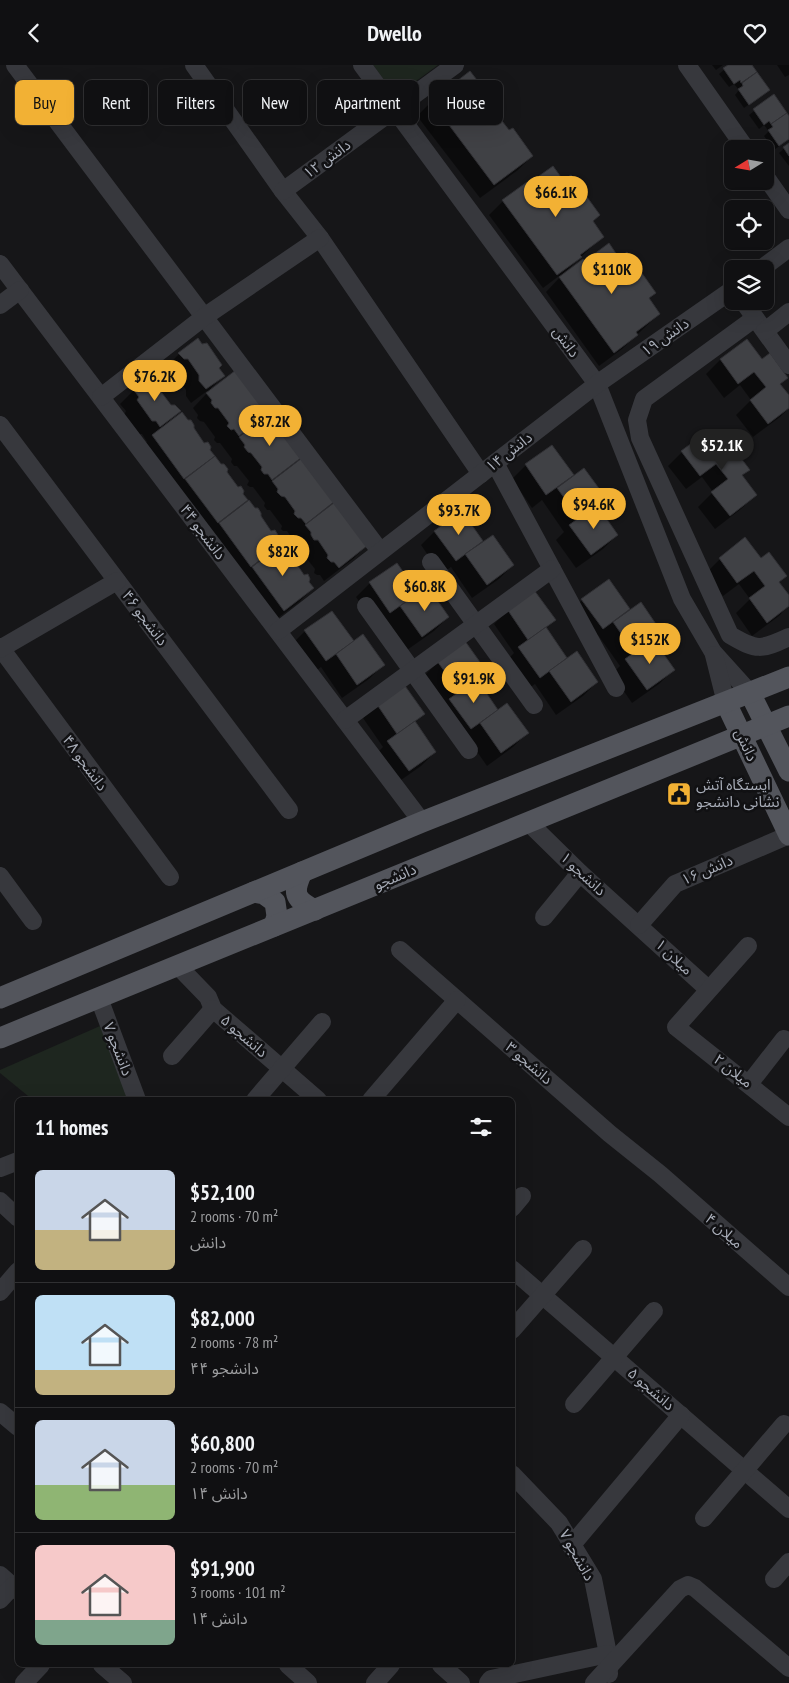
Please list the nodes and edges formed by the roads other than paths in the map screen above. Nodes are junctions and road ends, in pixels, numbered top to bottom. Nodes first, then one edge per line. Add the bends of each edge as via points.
1 (15, 65) edge
2 (194, 65) edge
3 (362, 65) edge
4 (455, 65) edge
5 (688, 65) edge
6 (373, 80) edge
7 (419, 92) edge
8 (374, 125) edge
9 (406, 125) edge
10 (740, 140) edge
11 (774, 189) edge
12 (283, 191) junction
13 (789, 210) edge
14 (320, 238) junction
15 (789, 248) edge
16 (773, 260) edge
17 (0, 264) edge
18 (20, 290) junction
19 (724, 296) edge
20 (0, 305) edge
21 (750, 310) edge
22 (789, 312) edge
23 (204, 317) junction
24 (760, 324) junction
25 (789, 365) edge
26 (597, 384) junction
27 (101, 397) junction
28 (0, 425) edge
29 (488, 468) junction
30 (380, 551) junction
31 (431, 562) dead end
32 (552, 569) junction
33 (117, 581) junction
34 (366, 606) dead end
35 (476, 625) junction
36 (278, 631) junction
37 (789, 637) edge
38 (0, 648) edge
39 (713, 652) junction
40 (412, 671) junction
41 (789, 677) edge
42 (616, 688) dead end
43 (750, 693) junction
44 (726, 703) junction
45 (534, 705) dead end
46 (789, 716) edge
47 (345, 720) junction
48 (766, 725) junction
49 (742, 736) junction
50 (469, 750) dead end
51 (789, 771) edge
52 (289, 810) dead end
53 (528, 821) junction
54 (422, 822) junction
55 (789, 835) edge
56 (302, 872) junction
57 (580, 873) junction
58 (0, 876) edge
59 (170, 877) dead end
60 (254, 892) junction
61 (315, 909) junction
62 (544, 917) dead end
63 (33, 921) dead end
64 (639, 925) junction
65 (274, 926) junction
66 (748, 946) dead end
67 (400, 950) dead end
68 (178, 966) junction
69 (708, 989) junction
70 (0, 998) edge
71 (98, 998) junction
72 (457, 999) junction
73 (213, 1009) junction
74 (322, 1022) dead end
75 (0, 1038) edge
76 (784, 1039) dead end
77 (172, 1056) dead end
78 (282, 1069) junction
79 (749, 1084) junction
80 (136, 1097) edge
81 (258, 1097) edge
82 (315, 1097) edge
83 (374, 1097) edge
84 (789, 1117) edge
85 (15, 1162) edge
86 (0, 1168) edge
87 (660, 1174) joint
88 (0, 1201) edge
89 (15, 1215) edge
90 (583, 1249) dead end
91 (515, 1272) edge
92 (15, 1274) edge
93 (789, 1287) edge
94 (0, 1292) edge
95 (543, 1295) junction
96 (654, 1311) dead end
97 (515, 1327) edge
98 (614, 1357) junction
99 (574, 1404) dead end
100 (0, 1412) edge
101 (681, 1415) junction
102 (15, 1424) edge
103 (784, 1424) dead end
104 (744, 1470) junction
105 (515, 1477) edge
106 (789, 1509) edge
107 (704, 1517) dead end
108 (571, 1546) junction
109 (789, 1562) edge
110 (774, 1579) dead end
111 (10, 1584) edge
112 (0, 1600) edge
113 (39, 1667) edge
114 (104, 1667) edge
115 (290, 1667) edge
116 (389, 1667) edge
117 (443, 1667) edge
118 (609, 1668) edge
119 (789, 1668) edge
120 (302, 1681) edge
121 (489, 1681) edge
122 (24, 1683) edge
123 (123, 1683) edge
124 (376, 1683) edge
125 (461, 1683) edge
126 (594, 1683) edge

1 - 23 street
2 - 12 street
3 - 6 street, دانش
4 - 7 street, دانش ۱۲
5 - 10 street
8 - 12 street, دانش ۱۲
9 - 26 street, دانش
11 - 13 street
12 - 14 street
14 - 23 street
14 - 29 street
15 - 16 street
17 - 18 street, دانشجو ۴۴
18 - 20 street
18 - 27 street, دانشجو ۴۴
19 - 26 street, دانش ۱۹
21 - 24 street
22 - 24 street
23 - 27 street
23 - 30 street
24 - 25 street
24 - 37 street via 644,399 636,420 640,437 730,635 748,646 768,647
26 - 29 street, دانش ۱۴
26 - 39 street, دانش via 682,599
27 - 36 street, دانشجو ۴۴
28 - 33 street, دانشجو ۴۶
29 - 30 street, دانش ۱۴
29 - 32 street
30 - 36 street, دانش ۱۴
31 - 35 street
32 - 35 street
32 - 42 street
33 - 38 street
33 - 52 street, دانشجو ۴۶
34 - 40 street
35 - 40 street
35 - 45 street
36 - 47 street, دانشجو ۴۴
38 - 59 street, دانشجو ۴۸
39 - 43 street, دانش
39 - 44 street, دانش
40 - 47 street
40 - 50 street
41 - 43 main road
43 - 44 main road
43 - 48 main road, دانش
44 - 49 main road, دانش
44 - 54 main road
46 - 48 main road, دانشجو
47 - 54 street, دانشجو ۴۴
48 - 49 main road, دانشجو
48 - 51 main road, دانش
49 - 53 main road, دانشجو
49 - 55 main road, دانش
53 - 57 street, دانشجو ۱
53 - 61 main road, دانشجو
54 - 56 main road
55 - 64 street, دانش ۱۶ via 674,884
56 - 60 main road
56 - 61 main road via 296,887 297,897
57 - 62 street
57 - 64 street, دانشجو ۱
58 - 63 street
60 - 65 main road via 274,902 277,916
60 - 70 main road
61 - 65 main road, دانشجو
64 - 69 street, میلان ۱
65 - 68 main road, دانشجو
66 - 69 street
67 - 72 street, دانشجو ۳
68 - 71 main road, دانشجو
68 - 73 street, دانشجو ۵ via 208,997
69 - 79 street, میلان ۲ via 676,1027
71 - 75 main road, دانشجو
71 - 80 street, دانشجو ۷
72 - 83 street
72 - 87 street, دانشجو ۳
73 - 77 street
73 - 78 street, دانشجو ۵
74 - 78 street
76 - 79 street
78 - 81 street
78 - 82 street, دانشجو ۵
79 - 84 street, میلان ۲
85 - 86 street
87 - 93 street, میلان ۴
88 - 89 street
90 - 95 street
91 - 95 street, دانشجو ۵
92 - 94 street
95 - 97 street
95 - 98 street, دانشجو ۵
96 - 98 street
98 - 99 street
98 - 101 street, دانشجو ۵
100 - 102 street
101 - 104 street, دانشجو ۵
101 - 108 street
103 - 104 street
104 - 106 street, دانشجو ۵
104 - 107 street
105 - 108 street, دانشجو ۷ via 558,1523
108 - 118 street, دانشجو ۷ via 593,1579
109 - 110 street
111 - 112 street
113 - 122 street
114 - 123 street
115 - 120 street
116 - 124 street
117 - 125 street
118 - 119 street via 680,1589 688,1585 696,1588
118 - 121 street
118 - 126 street

